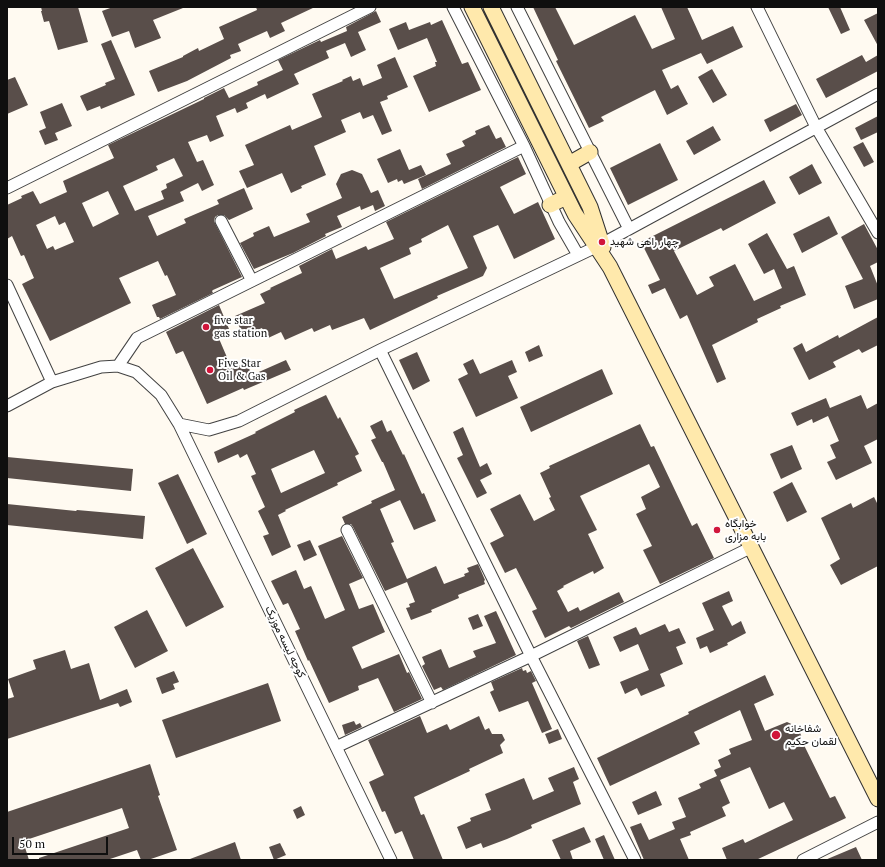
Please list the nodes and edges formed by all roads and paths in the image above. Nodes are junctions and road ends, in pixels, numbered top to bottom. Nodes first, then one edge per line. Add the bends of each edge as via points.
1 (370, 7) edge
2 (453, 7) edge
3 (472, 7) edge
4 (491, 7) edge
5 (517, 7) edge
6 (757, 7) edge
7 (878, 94) edge
8 (816, 127) junction
9 (524, 146) junction
10 (590, 152) junction
11 (569, 164) junction
12 (7, 188) edge
13 (566, 196) junction
14 (550, 205) junction
15 (221, 221) dead end
16 (629, 229) junction
17 (878, 233) edge
18 (599, 245) junction
19 (578, 255) junction
20 (252, 281) junction
21 (7, 285) edge
22 (380, 350) junction
23 (118, 366) junction
24 (52, 382) junction
25 (7, 406) edge
26 (179, 424) junction
27 (347, 530) dead end
28 (752, 547) junction
29 (531, 656) junction
30 (432, 703) junction
31 (336, 747) junction
32 (878, 799) edge
33 (878, 822) edge
34 (391, 860) edge
35 (636, 860) edge
36 (803, 860) edge

1 - 12 street
2 - 9 street
3 - 13 main road
4 - 11 main road
5 - 10 street
6 - 8 street
7 - 8 street
8 - 16 street
8 - 17 street
9 - 14 street
9 - 20 street
10 - 11 main road
10 - 16 street
11 - 18 main road via 590,207
13 - 14 main road
13 - 18 main road via 575,214
14 - 19 street
15 - 20 street
16 - 18 street
18 - 19 street
18 - 28 main road
19 - 22 street
20 - 23 street via 137,338
21 - 24 street
22 - 26 street via 239,421 209,430
22 - 29 street
23 - 24 street via 102,367
23 - 26 street, کوچه لیسه موزیک via 136,372 161,395
24 - 25 street
26 - 31 street, کوچه لیسه موزیک
27 - 30 street
28 - 29 street
28 - 32 main road
29 - 30 street
29 - 35 street
30 - 31 street
31 - 34 street, کوچه لیسه موزیک
33 - 36 street

